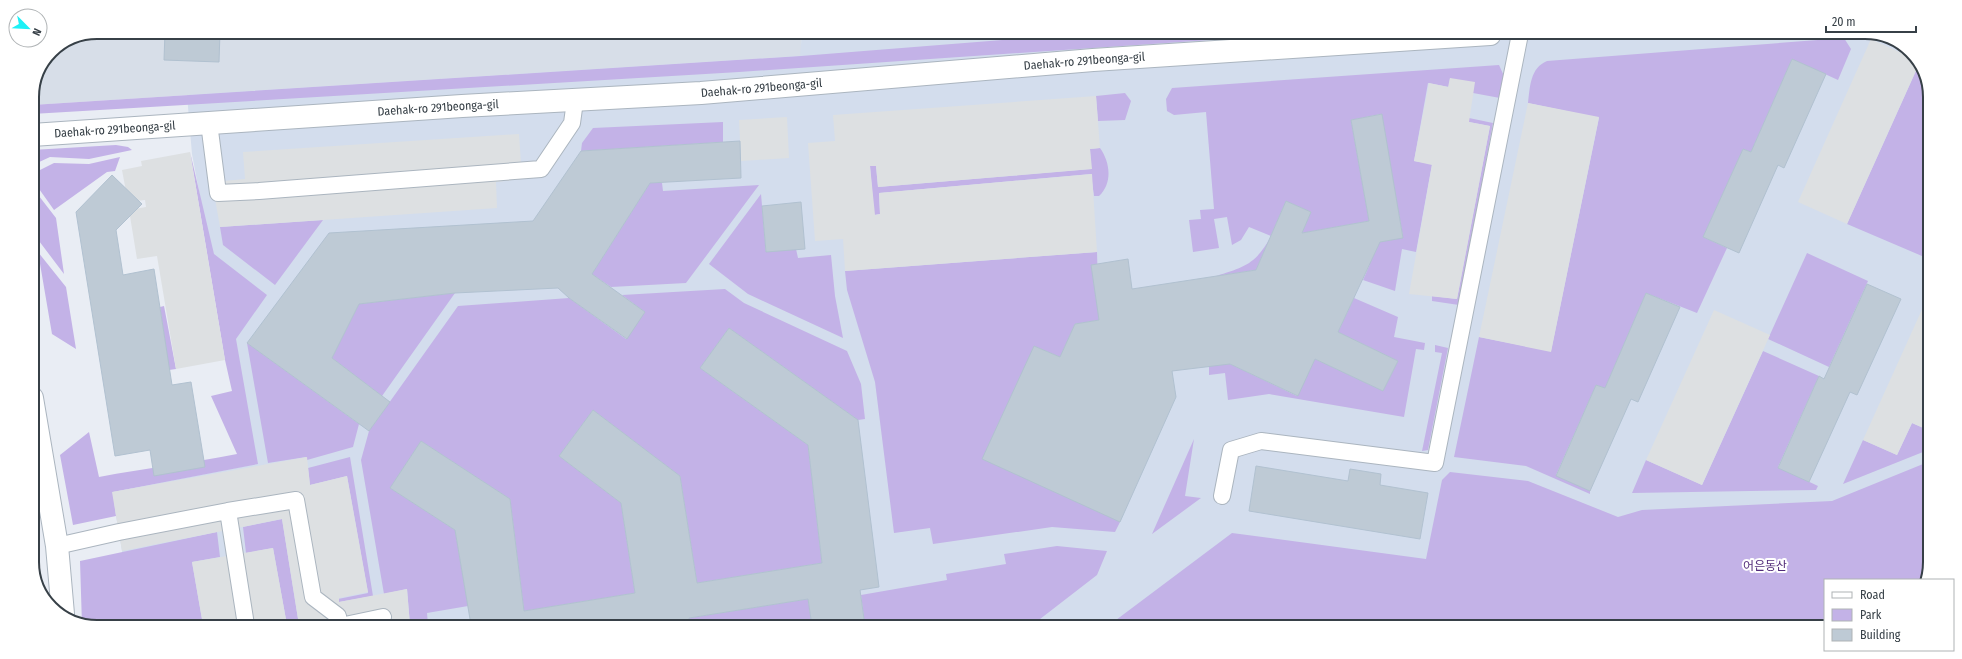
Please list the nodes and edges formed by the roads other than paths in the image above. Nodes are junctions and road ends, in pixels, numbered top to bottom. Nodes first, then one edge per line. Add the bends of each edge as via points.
1 (1413, 39) edge
2 (1519, 39) edge
3 (575, 100) junction
4 (209, 123) junction
5 (39, 135) edge
6 (39, 439) edge
7 (1222, 496) dead end
8 (228, 511) junction
9 (57, 546) junction
10 (62, 608) edge
11 (383, 617) dead end
12 (245, 620) edge
13 (338, 620) edge
14 (369, 620) edge

1 - 3 street, Daehak-ro 291beonga-gil via 1092,60 708,92
2 - 7 lane via 1435,463 1261,441 1231,450
3 - 4 street, Daehak-ro 291beonga-gil
3 - 4 lane via 572,123 541,169 259,191 218,193
4 - 5 street, Daehak-ro 291beonga-gil
6 - 9 street
8 - 9 lane
8 - 12 lane
8 - 13 lane via 296,500 312,597 338,616
9 - 10 street
11 - 14 lane

